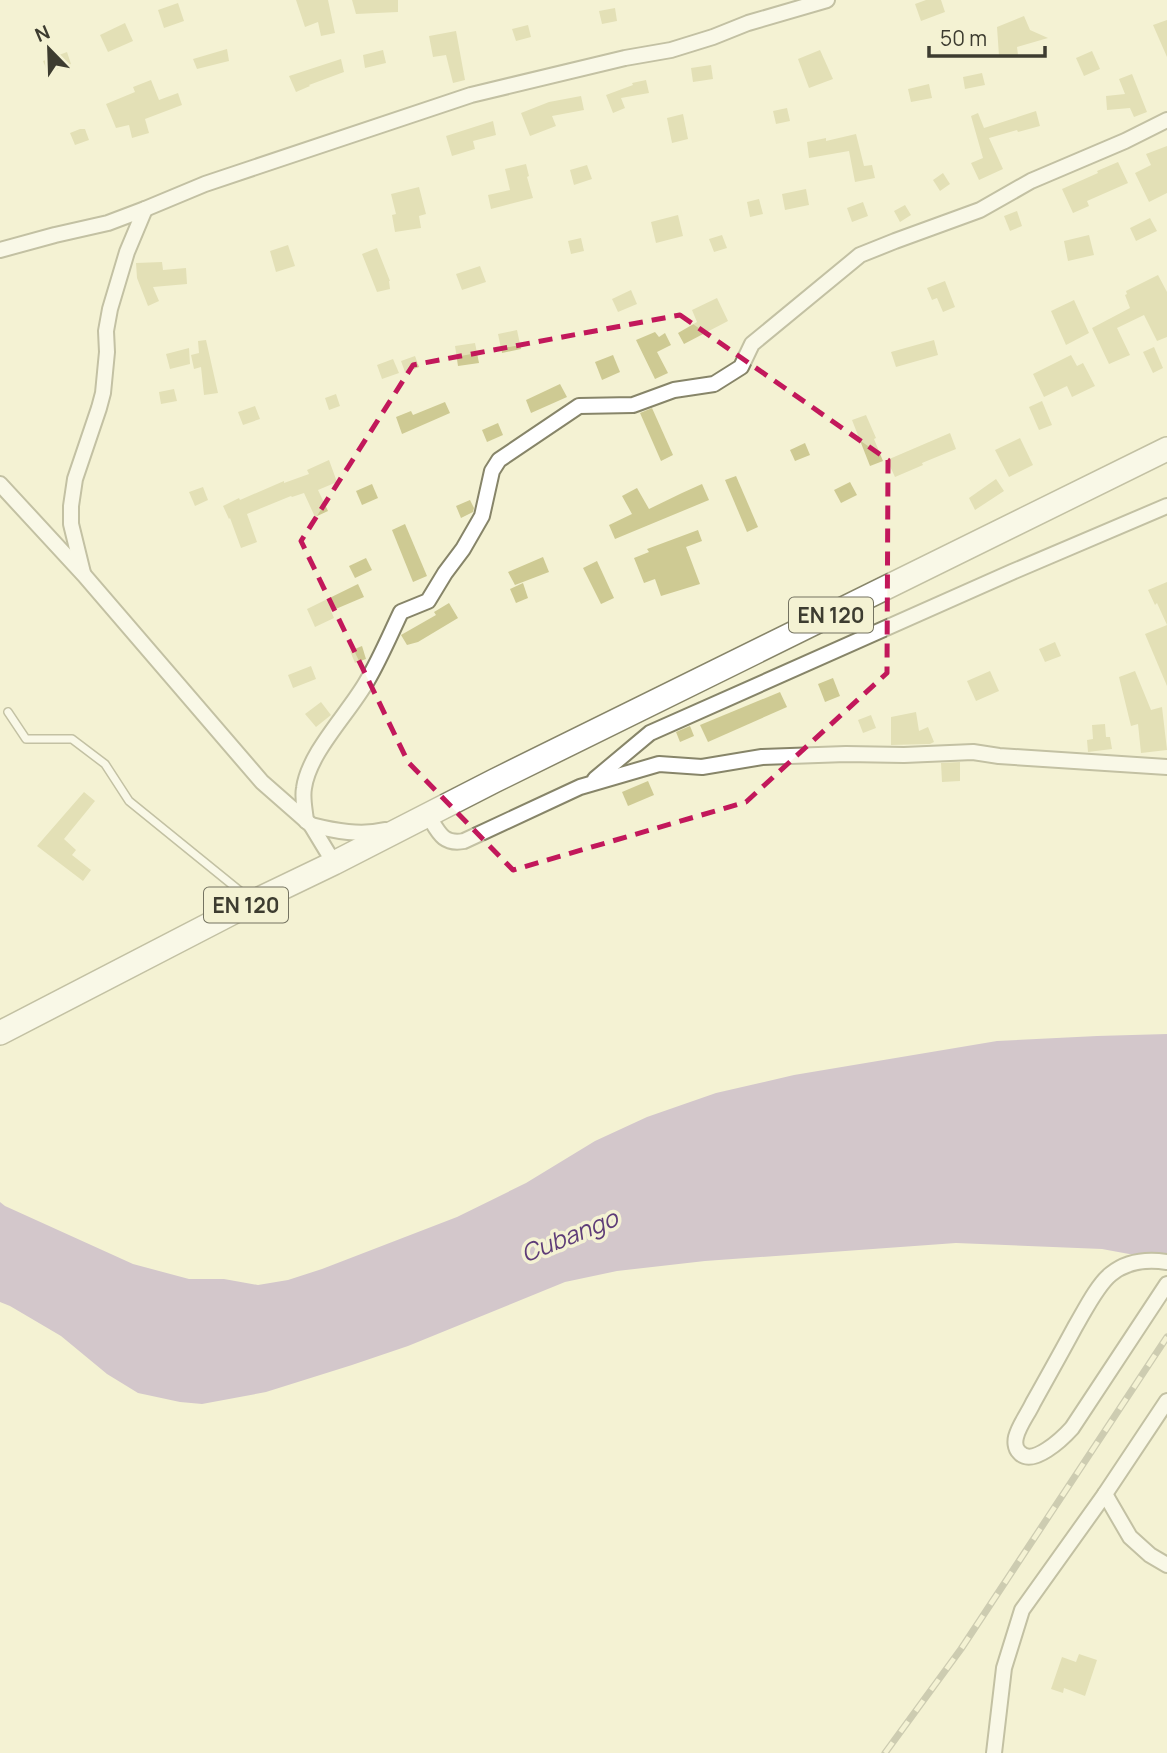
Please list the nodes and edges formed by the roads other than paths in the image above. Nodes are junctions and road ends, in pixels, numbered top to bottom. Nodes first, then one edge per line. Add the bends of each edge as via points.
1 (827, 0) edge
2 (1167, 120) edge
3 (145, 209) junction
4 (0, 250) edge
5 (1167, 449) edge
6 (0, 484) edge
7 (1167, 506) edge
8 (84, 575) junction
9 (8, 712) dead end
10 (1167, 766) edge
11 (592, 783) junction
12 (418, 820) junction
13 (308, 823) junction
14 (334, 863) junction
15 (253, 902) junction
16 (0, 1033) edge
17 (1167, 1262) edge
18 (1167, 1284) edge
19 (1167, 1401) edge
20 (1105, 1494) junction
21 (1167, 1565) edge
22 (994, 1753) edge

1 - 3 street via 671,50 471,95 205,184
2 - 13 street via 1031,181 980,210 860,256 752,344 741,368 714,384 674,390 633,405 579,406 499,460 475,530 428,601 401,612 368,680 313,762 304,788
3 - 4 street
3 - 8 street via 110,309 103,393 75,479 71,524
5 - 12 main road, EN 120
6 - 8 street
7 - 11 street via 650,733
8 - 13 street via 262,782
9 - 15 lane via 26,739 72,739 105,764 129,801
10 - 11 street via 973,752 846,754 762,757 702,766 659,764
11 - 12 street via 456,843
12 - 13 street via 374,833 335,831
12 - 14 main road, EN 120
13 - 14 street
14 - 15 main road, EN 120
15 - 16 main road, EN 120
17 - 18 street via 1135,1262 1103,1283 1016,1438 1020,1453 1040,1453 1059,1443
19 - 20 street
20 - 21 street via 1130,1537
20 - 22 street via 1021,1610 1004,1668

